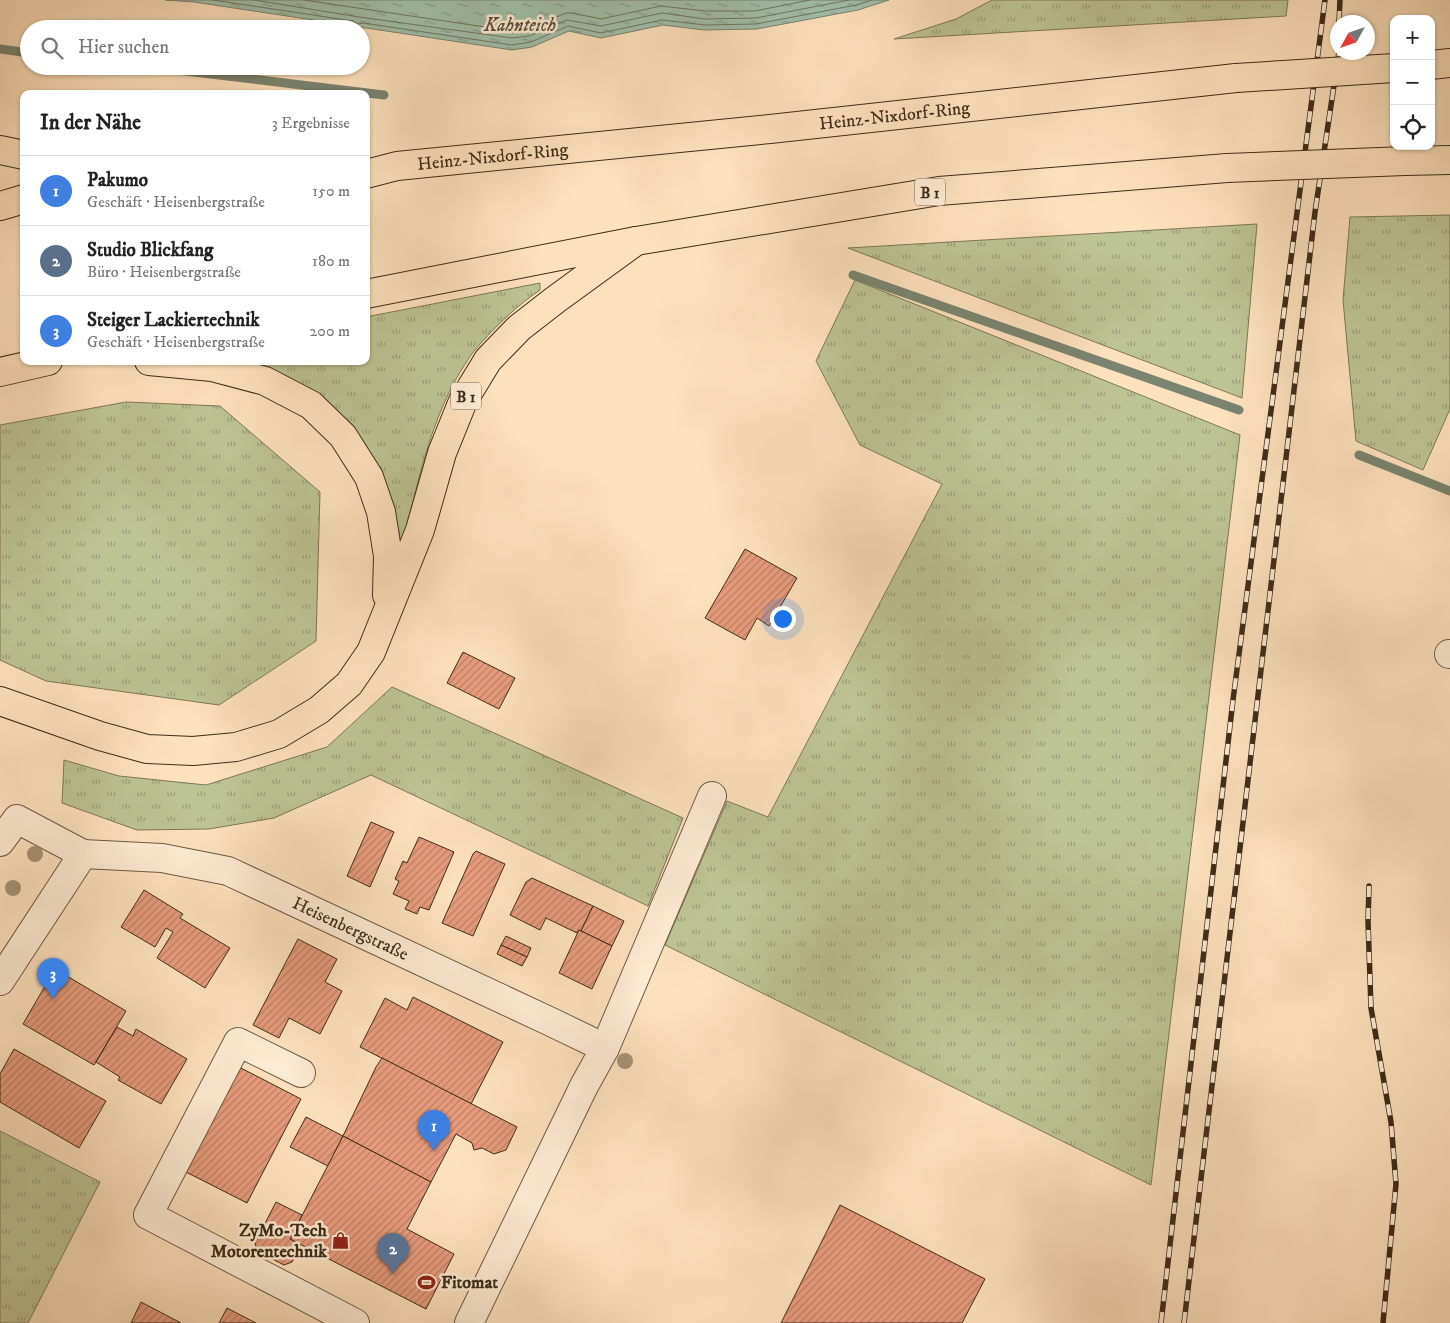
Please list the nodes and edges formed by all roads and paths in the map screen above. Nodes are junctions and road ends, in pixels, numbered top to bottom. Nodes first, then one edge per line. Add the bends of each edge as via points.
1 (1450, 63) edge
2 (1435, 65) edge
3 (1390, 68) edge
4 (0, 150) edge
5 (20, 154) edge
6 (1450, 160) edge
7 (370, 164) edge
8 (397, 166) junction
9 (370, 173) edge
10 (0, 187) edge
11 (20, 190) edge
12 (20, 200) edge
13 (0, 206) edge
14 (636, 240) junction
15 (370, 293) edge
16 (31, 365) edge
17 (191, 365) edge
18 (0, 372) edge
19 (386, 614) junction
20 (0, 701) edge
21 (712, 796) dead end
22 (0, 842) edge
23 (83, 854) junction
24 (0, 981) edge
25 (604, 1048) junction
26 (301, 1073) dead end
27 (354, 1323) edge
28 (469, 1323) edge

1 - 2 main road
3 - 8 main road, Heinz-Nixdorf-Ring, bridge via 1236,78
4 - 5 main road
6 - 14 main road, B 1, bridge via 1227,168 939,191
7 - 8 main road, Heinz-Nixdorf-Ring
8 - 9 main road, Heinz-Nixdorf-Ring
10 - 11 main road
12 - 13 main road
14 - 15 main road, B 1
14 - 19 main road, B 1 via 519,328 488,360 463,401 442,453 420,530
16 - 18 main road
17 - 19 main road via 265,381 311,405 344,436 369,477 380,512 388,556
19 - 20 main road via 370,652 349,684 319,710 279,734 236,747 193,751 147,749
21 - 25 street
22 - 23 street, Heisenbergstraße via 17,819
23 - 24 street
23 - 25 street, Heisenbergstraße via 162,858 228,871
25 - 28 street
26 - 27 street via 238,1042 148,1215

